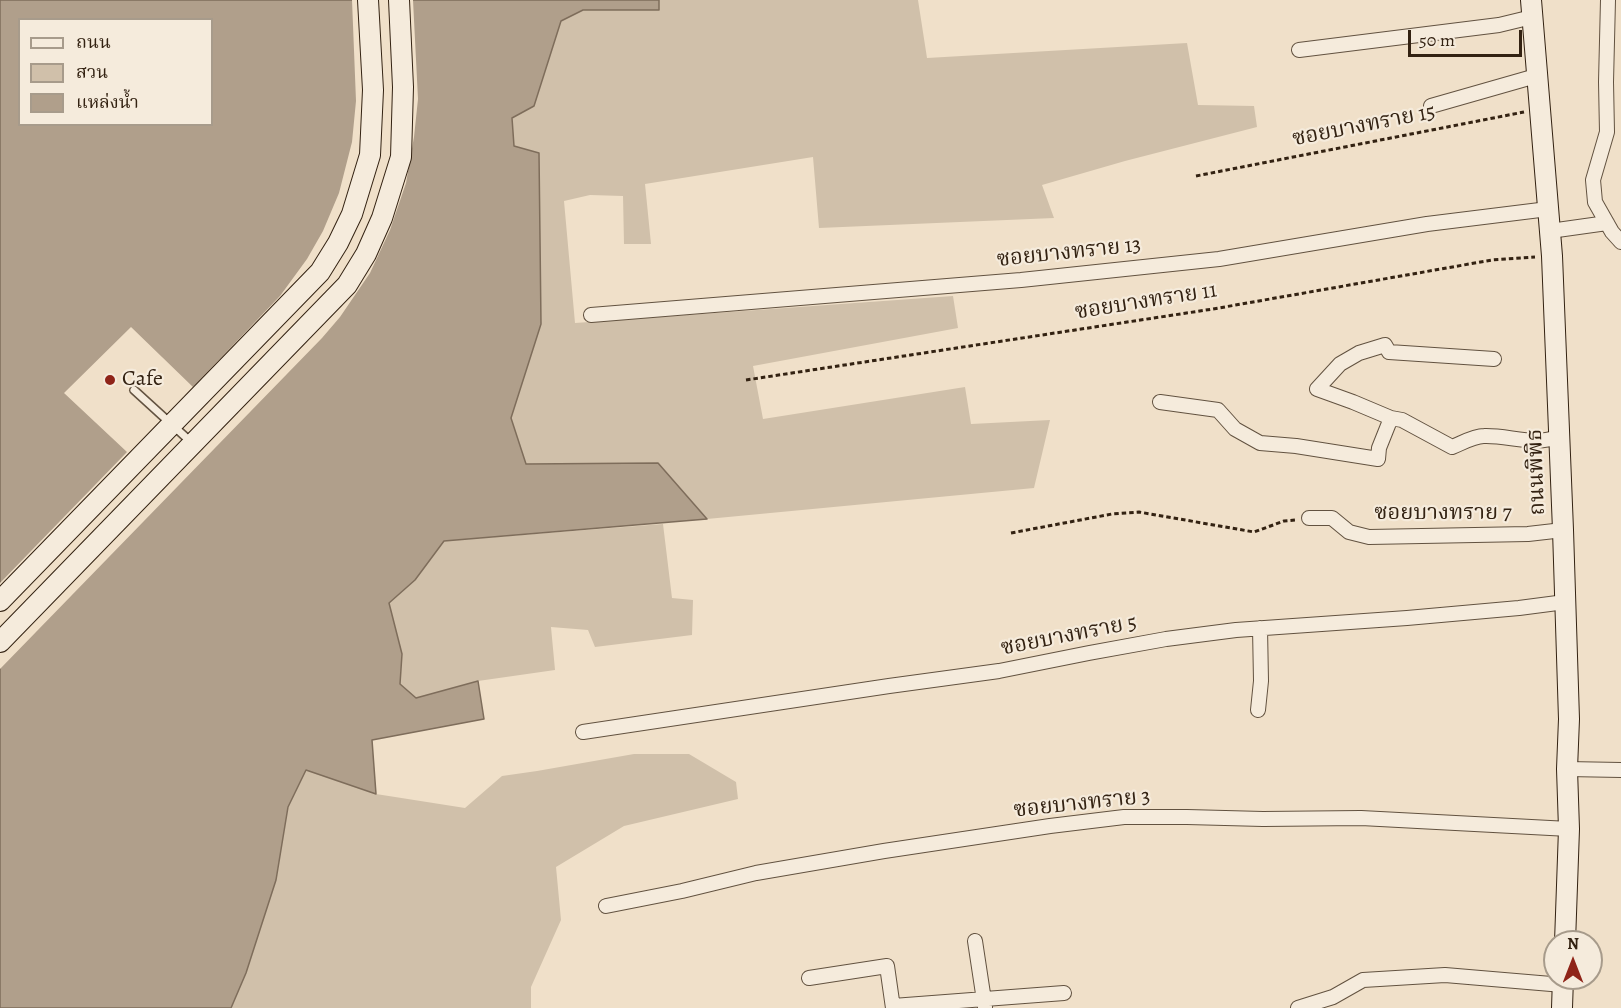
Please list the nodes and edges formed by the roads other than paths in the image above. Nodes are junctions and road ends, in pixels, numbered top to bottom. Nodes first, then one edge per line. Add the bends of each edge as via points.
1 (369, 0) edge
2 (399, 0) edge
3 (1613, 2) edge
4 (1531, 9) edge
5 (1299, 50) dead end
6 (1536, 76) junction
7 (1431, 106) dead end
8 (1548, 209) junction
9 (1606, 223) junction
10 (1550, 231) junction
11 (1621, 242) edge
12 (591, 315) dead end
13 (1494, 359) dead end
14 (134, 390) dead end
15 (1160, 402) dead end
16 (1391, 418) junction
17 (172, 424) junction
18 (1559, 436) junction
19 (193, 444) junction
20 (1309, 519) road end
21 (1563, 530) junction
22 (0, 602) edge
23 (1565, 602) junction
24 (1260, 628) junction
25 (0, 642) edge
26 (1258, 710) dead end
27 (583, 732) dead end
28 (1567, 769) junction
29 (1621, 770) edge
30 (1569, 829) junction
31 (606, 906) dead end
32 (1565, 930) edge
33 (975, 941) dead end
34 (809, 978) dead end
35 (1543, 981) edge
36 (1563, 990) edge
37 (1064, 993) dead end
38 (984, 1004) edge
39 (893, 1007) edge
40 (1298, 1008) edge
41 (1562, 1008) edge

1 - 17 main road via 373,90 370,155 352,214 320,272
2 - 19 main road via 401,157 366,255 347,285
3 - 9 street via 1605,82 1606,132 1593,180 1595,202
4 - 5 street via 1499,25
4 - 6 main road, ถนนพิพิธ
6 - 7 street
6 - 8 main road, ถนนพิพิธ
8 - 10 main road, ถนนพิพิธ
8 - 12 street, ซอยบางทราย 13 via 1426,224 1219,259 1021,280
9 - 10 street
9 - 11 street
10 - 18 main road, ถนนพิพิธ
13 - 16 street via 1389,352 1385,345 1340,364 1317,389
14 - 17 lane
15 - 16 street via 1218,410 1235,429 1260,443 1378,459
16 - 18 street via 1452,447 1482,436 1549,440
17 - 19 lane
17 - 22 main road
18 - 21 main road, ถนนพิพิธ
19 - 25 main road
20 - 21 street, ซอยบางทราย 7 via 1332,518 1349,532 1370,537
21 - 23 main road, ถนนพิพิธ
23 - 24 street, ซอยบางทราย 5
23 - 28 main road, ถนนพิพิธ
24 - 26 street
24 - 27 street, ซอยบางทราย 5 via 1166,639 999,671
28 - 29 street
28 - 30 main road, ถนนพิพิธ
30 - 31 street, ซอยบางทราย 3 via 1361,818 1124,818 1039,827 768,871
30 - 32 main road, ถนนพิพิธ
33 - 38 street
34 - 39 street via 887,966
35 - 40 street via 1444,975 1363,980 1334,997
36 - 41 main road
37 - 38 street
38 - 39 street

